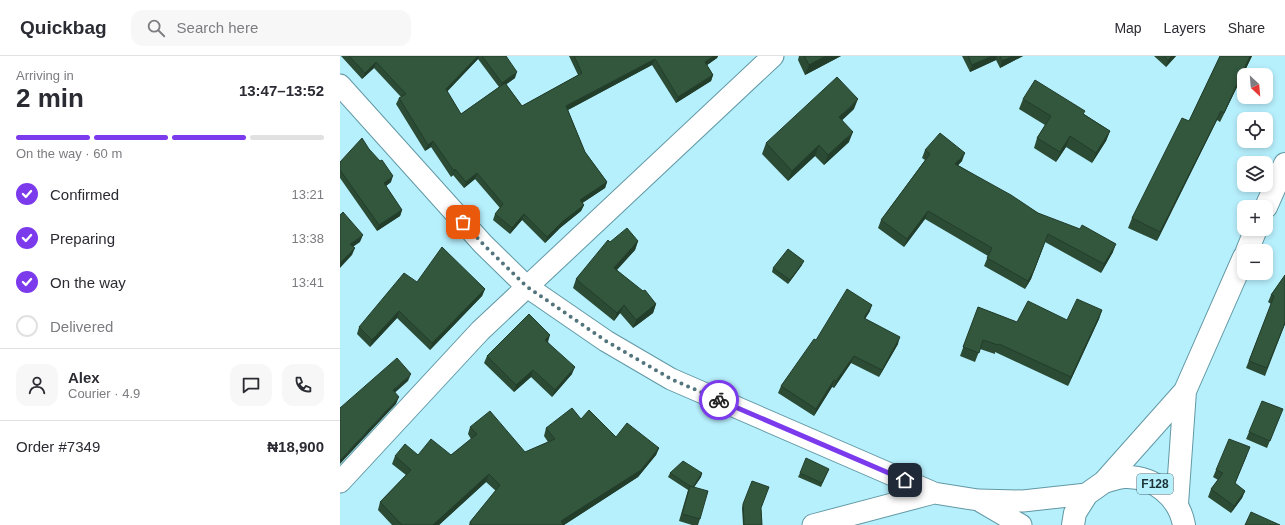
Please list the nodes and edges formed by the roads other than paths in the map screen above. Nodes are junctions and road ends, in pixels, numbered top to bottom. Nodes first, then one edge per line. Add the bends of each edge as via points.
1 (773, 56) edge
2 (340, 85) edge
3 (1285, 164) edge
4 (1269, 200) edge
5 (1237, 273) edge
6 (526, 286) junction
7 (1185, 391) junction
8 (340, 482) edge
9 (1096, 488) junction
10 (934, 493) junction
11 (978, 500) junction
12 (1183, 519) edge
13 (813, 525) edge
14 (1021, 525) edge
15 (1073, 525) edge

1 - 6 street
2 - 6 street via 483,244
3 - 4 main road
5 - 7 main road
6 - 8 street via 480,331
6 - 10 street via 606,341 671,379
7 - 9 main road
7 - 12 main road
9 - 11 street via 1023,501
9 - 12 main road, F128 via 1124,477 1145,479 1163,489
9 - 15 main road via 1075,513
10 - 11 street
10 - 13 street
11 - 14 street

